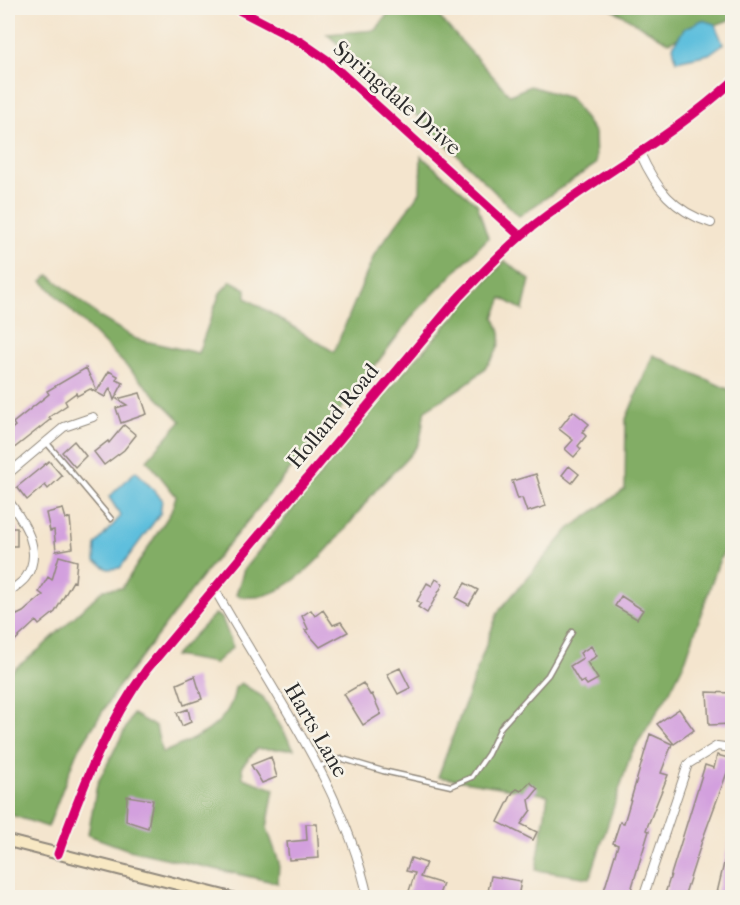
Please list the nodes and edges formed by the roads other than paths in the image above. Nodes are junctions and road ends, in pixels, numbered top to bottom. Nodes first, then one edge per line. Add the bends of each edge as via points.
1 (235, 8) edge
2 (732, 82) edge
3 (640, 153) junction
4 (711, 223) dead end
5 (520, 237) junction
6 (93, 417) dead end
7 (46, 442) junction
8 (8, 474) edge
9 (8, 500) edge
10 (111, 519) dead end
11 (214, 588) junction
12 (8, 593) edge
13 (572, 632) dead end
14 (732, 748) edge
15 (318, 767) junction
16 (8, 841) edge
17 (58, 854) junction
18 (232, 897) edge
19 (368, 897) edge
20 (643, 897) edge

1 - 5 street, Springdale Drive via 327,60
2 - 3 street, Holland Road via 693,116
3 - 4 street via 656,186 670,202
3 - 5 street, Holland Road
5 - 11 street, Holland Road via 458,298
6 - 7 street via 64,427
7 - 8 street
7 - 10 lane
9 - 12 street via 32,538 33,553 26,577
11 - 15 street, Harts Lane
11 - 17 street, Holland Road via 117,712 93,760
13 - 15 lane via 548,675 501,727 479,768 458,785 398,775 343,759
14 - 20 street via 717,746 688,764
15 - 19 street, Harts Lane via 350,835
16 - 17 main road
17 - 18 main road

